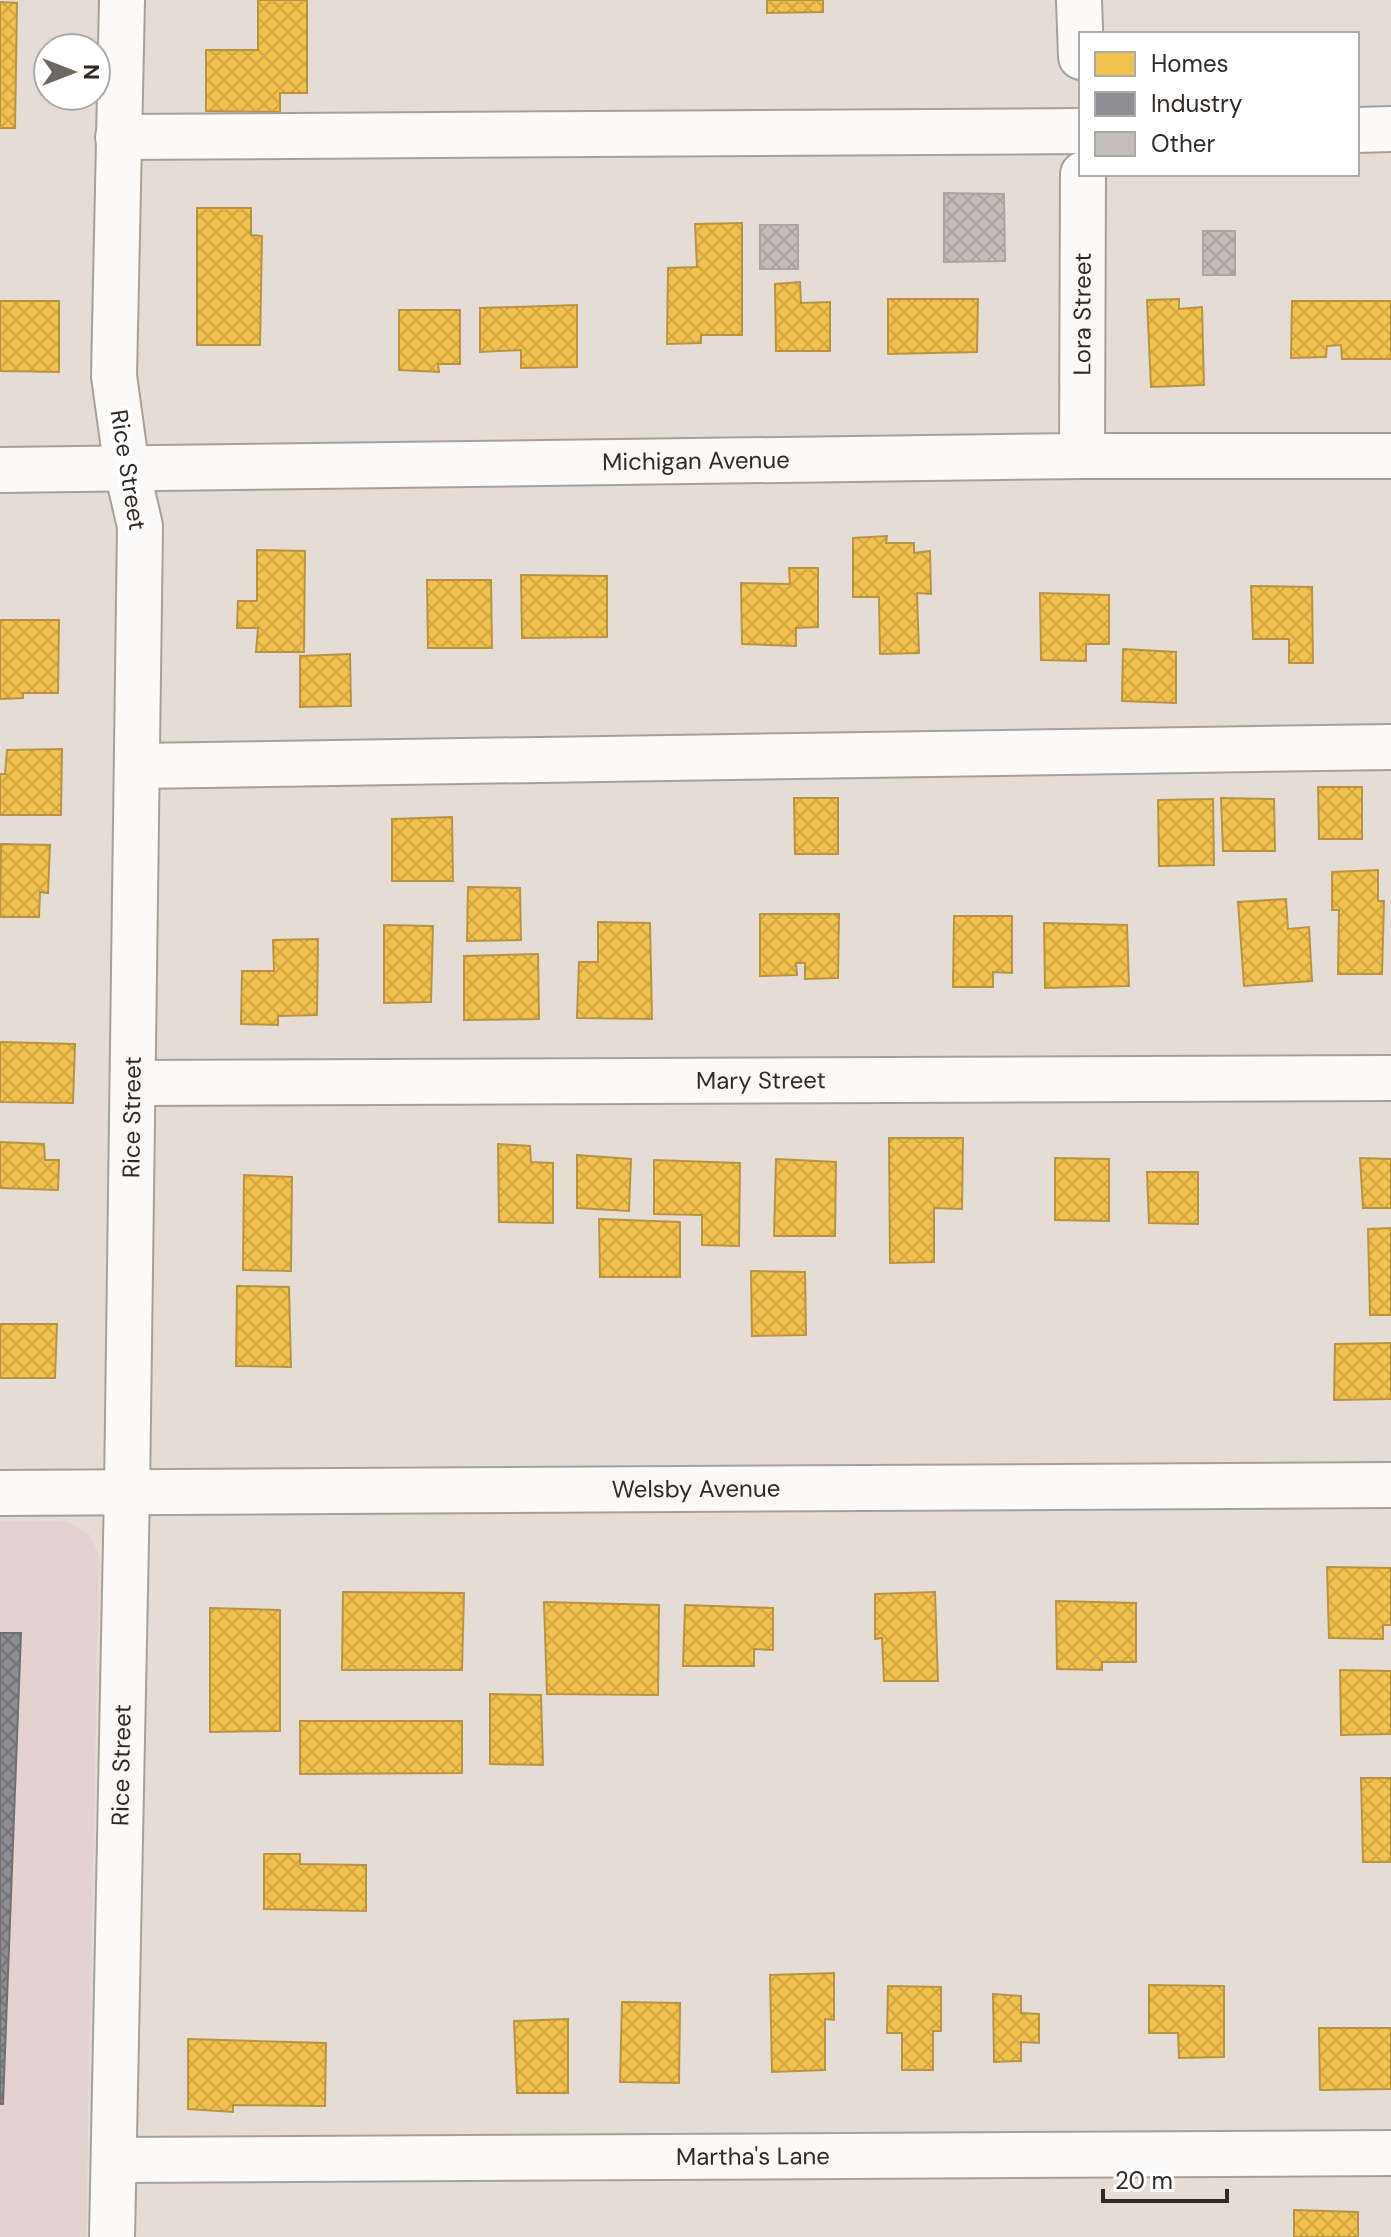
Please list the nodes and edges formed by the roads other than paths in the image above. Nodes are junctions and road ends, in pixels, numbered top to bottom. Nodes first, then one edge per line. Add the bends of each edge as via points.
1 (122, 0) edge
2 (1079, 0) edge
3 (1080, 32) edge
4 (1391, 129) edge
5 (1359, 130) edge
6 (1079, 131) edge
7 (118, 137) junction
8 (1083, 176) edge
9 (1082, 456) junction
10 (1391, 456) edge
11 (0, 470) edge
12 (127, 470) junction
13 (1391, 747) edge
14 (137, 766) junction
15 (1391, 1078) edge
16 (133, 1083) junction
17 (1391, 1485) edge
18 (127, 1491) junction
19 (0, 1493) edge
20 (1391, 2153) edge
21 (115, 2160) junction
22 (112, 2237) edge

1 - 7 street, Rice Street
2 - 3 street
4 - 5 street
6 - 7 street
7 - 12 street, Rice Street via 114,376
8 - 9 street, Lora Street
9 - 10 street, Michigan Avenue
9 - 12 street, Michigan Avenue
11 - 12 street, Michigan Avenue
12 - 14 street, Rice Street via 140,526
13 - 14 street
14 - 16 street, Rice Street
15 - 16 street, Mary Street
16 - 18 street, Rice Street
17 - 18 street, Welsby Avenue
18 - 19 street, Welsby Avenue
18 - 21 street, Rice Street
20 - 21 street, Martha's Lane
21 - 22 street, Rice Street

